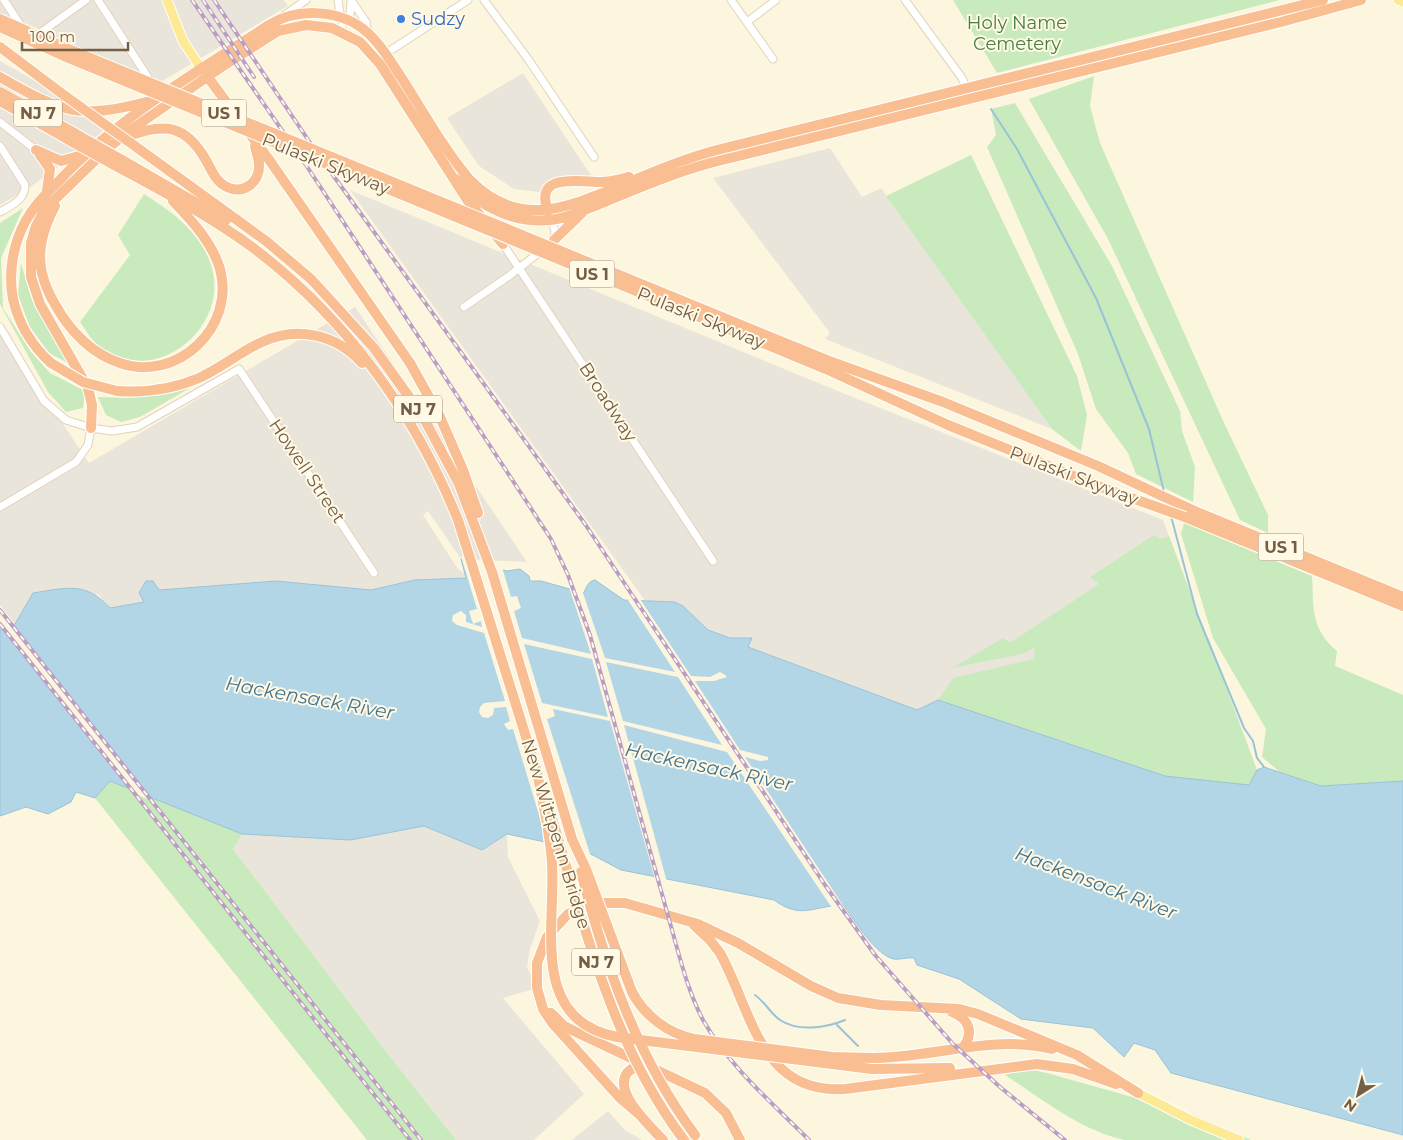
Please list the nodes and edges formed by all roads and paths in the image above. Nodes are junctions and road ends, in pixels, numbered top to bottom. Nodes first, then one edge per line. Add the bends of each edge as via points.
1 (4, 0) edge
2 (86, 0) edge
3 (98, 0) edge
4 (167, 0) edge
5 (306, 0) edge
6 (338, 0) edge
7 (351, 0) edge
8 (468, 0) edge
9 (484, 0) edge
10 (731, 0) edge
11 (776, 0) edge
12 (905, 0) edge
13 (1323, 0) edge
14 (1361, 0) edge
15 (1398, 0) edge
16 (1403, 2) edge
17 (0, 18) edge
18 (343, 19) junction
19 (277, 20) junction
20 (747, 22) junction
21 (0, 28) edge
22 (339, 30) junction
23 (368, 33) junction
24 (0, 46) edge
25 (0, 52) edge
26 (385, 54) junction
27 (773, 59) dead end
28 (32, 71) junction
29 (205, 73) junction
30 (147, 76) dead end
31 (0, 78) edge
32 (967, 88) junction
33 (0, 92) edge
34 (970, 99) junction
35 (156, 100) junction
36 (0, 101) edge
37 (0, 122) edge
38 (73, 137) junction
39 (116, 141) junction
40 (254, 141) junction
41 (0, 146) edge
42 (36, 150) junction
43 (86, 152) junction
44 (594, 157) dead end
45 (121, 164) junction
46 (654, 171) junction
47 (456, 179) junction
48 (160, 190) junction
49 (47, 193) junction
50 (60, 196) junction
51 (585, 210) junction
52 (0, 212) edge
53 (208, 213) junction
54 (550, 215) junction
55 (527, 220) junction
56 (554, 240) junction
57 (503, 244) junction
58 (519, 268) junction
59 (326, 297) junction
60 (464, 307) dead end
61 (0, 327) edge
62 (387, 388) junction
63 (91, 428) junction
64 (0, 507) edge
65 (713, 561) dead end
66 (492, 572) junction
67 (374, 573) dead end
68 (1403, 597) edge
69 (1403, 606) edge
70 (537, 772) junction
71 (572, 839) junction
72 (686, 919) junction
73 (537, 988) junction
74 (944, 1009) junction
75 (962, 1049) junction
76 (872, 1064) junction
77 (1025, 1064) junction
78 (665, 1075) junction
79 (1138, 1093) junction
80 (640, 1115) junction
81 (696, 1138) edge
82 (663, 1140) edge
83 (684, 1140) edge
84 (740, 1140) edge
85 (1240, 1140) edge

1 - 2 street via 24,30 32,34 40,33
3 - 30 street
4 - 29 main road via 183,41
5 - 19 street
6 - 18 street
7 - 18 street via 350,11
7 - 23 street via 366,22
8 - 26 street
9 - 44 street
10 - 20 street
11 - 20 street
12 - 32 street
13 - 32 highway
14 - 34 highway
15 - 16 main road
17 - 68 highway, Pulaski Skyway / US 1, bridge via 85,56 829,361 944,402
18 - 19 highway via 309,13
18 - 22 street
18 - 23 highway
19 - 29 highway
20 - 27 street
21 - 69 highway, Pulaski Skyway / US 1, bridge via 826,369 975,436
22 - 29 highway via 312,25 283,29
22 - 47 highway via 360,42 374,56
23 - 26 highway
24 - 28 highway
25 - 28 highway
26 - 54 highway via 474,184 508,206
28 - 59 highway, bridge via 282,254
29 - 35 highway
29 - 39 highway
29 - 40 highway
31 - 35 highway via 48,104 74,111 102,112
32 - 34 street
32 - 46 highway via 717,150
33 - 38 highway, NJ 7
34 - 51 highway via 692,168
35 - 43 highway
36 - 38 highway
37 - 42 street
38 - 45 highway, NJ 7, bridge
39 - 40 highway via 153,128 173,130 195,143 218,182 239,190 247,188 258,175
39 - 50 highway
40 - 66 highway via 406,356 440,417 486,537
41 - 52 street via 25,185 17,202
42 - 43 highway via 60,161 68,161
42 - 49 highway via 50,169
43 - 49 highway
45 - 48 highway
45 - 53 highway, NJ 7
46 - 54 highway
46 - 54 highway via 607,181 560,181 546,192 545,202
47 - 55 highway via 486,206
47 - 57 highway
48 - 50 highway via 188,216 205,239 220,269 223,295 214,325 200,344 179,359 147,367 120,363 97,352 69,325 48,293 40,268 40,243
48 - 53 highway, NJ 7
49 - 62 highway, bridge via 20,234 13,257 11,280 15,306 34,345 51,363 83,382 117,391 148,391 181,384 267,340 308,334 323,337 351,352
50 - 63 highway via 46,209 34,231 29,254 30,271 40,304 88,388 92,405
51 - 54 highway
51 - 56 highway
53 - 59 highway, NJ 7 via 266,248
53 - 62 highway, NJ 7 via 305,292 358,348
54 - 55 highway
54 - 56 street
55 - 57 highway via 509,228 504,234
56 - 58 street
57 - 58 street, Broadway
58 - 60 street
58 - 65 street, Broadway
59 - 66 highway, New Wittpenn Bridge / NJ 7 via 374,348 411,397 450,467
61 - 63 street via 44,401 66,420
62 - 70 highway, New Wittpenn Bridge / NJ 7 via 430,458 453,507
63 - 64 street via 88,445 76,462
63 - 67 street, Howell Street via 112,431 137,427 239,369
66 - 71 highway, New Wittpenn Bridge / NJ 7
70 - 76 highway, bridge via 552,862 553,974 561,996 578,1019 597,1031 617,1037
70 - 83 highway, New Wittpenn Bridge / NJ 7, bridge via 617,1021 646,1081
71 - 76 highway, bridge via 632,992 642,1008 658,1023 694,1039
71 - 81 highway, New Wittpenn Bridge / NJ 7, bridge via 602,942 632,1028 661,1086
72 - 73 highway via 618,902 581,907 563,918 547,937 537,963
72 - 74 highway via 729,938 830,995 872,1004
72 - 77 highway via 706,935 720,954 768,1055 784,1072 800,1082 823,1089 845,1089
73 - 78 highway via 550,1011 564,1026
73 - 80 highway via 543,1010 557,1029 620,1098
74 - 75 highway via 962,1017 969,1025 969,1038
74 - 79 highway via 973,1012 1049,1043 1088,1062
75 - 76 highway
75 - 79 highway via 1006,1043 1048,1048 1082,1062
76 - 77 highway via 922,1070
77 - 79 highway via 1073,1069
78 - 80 highway via 640,1067 627,1074 625,1093
78 - 84 highway via 714,1100 730,1117
79 - 85 main road
80 - 82 highway

